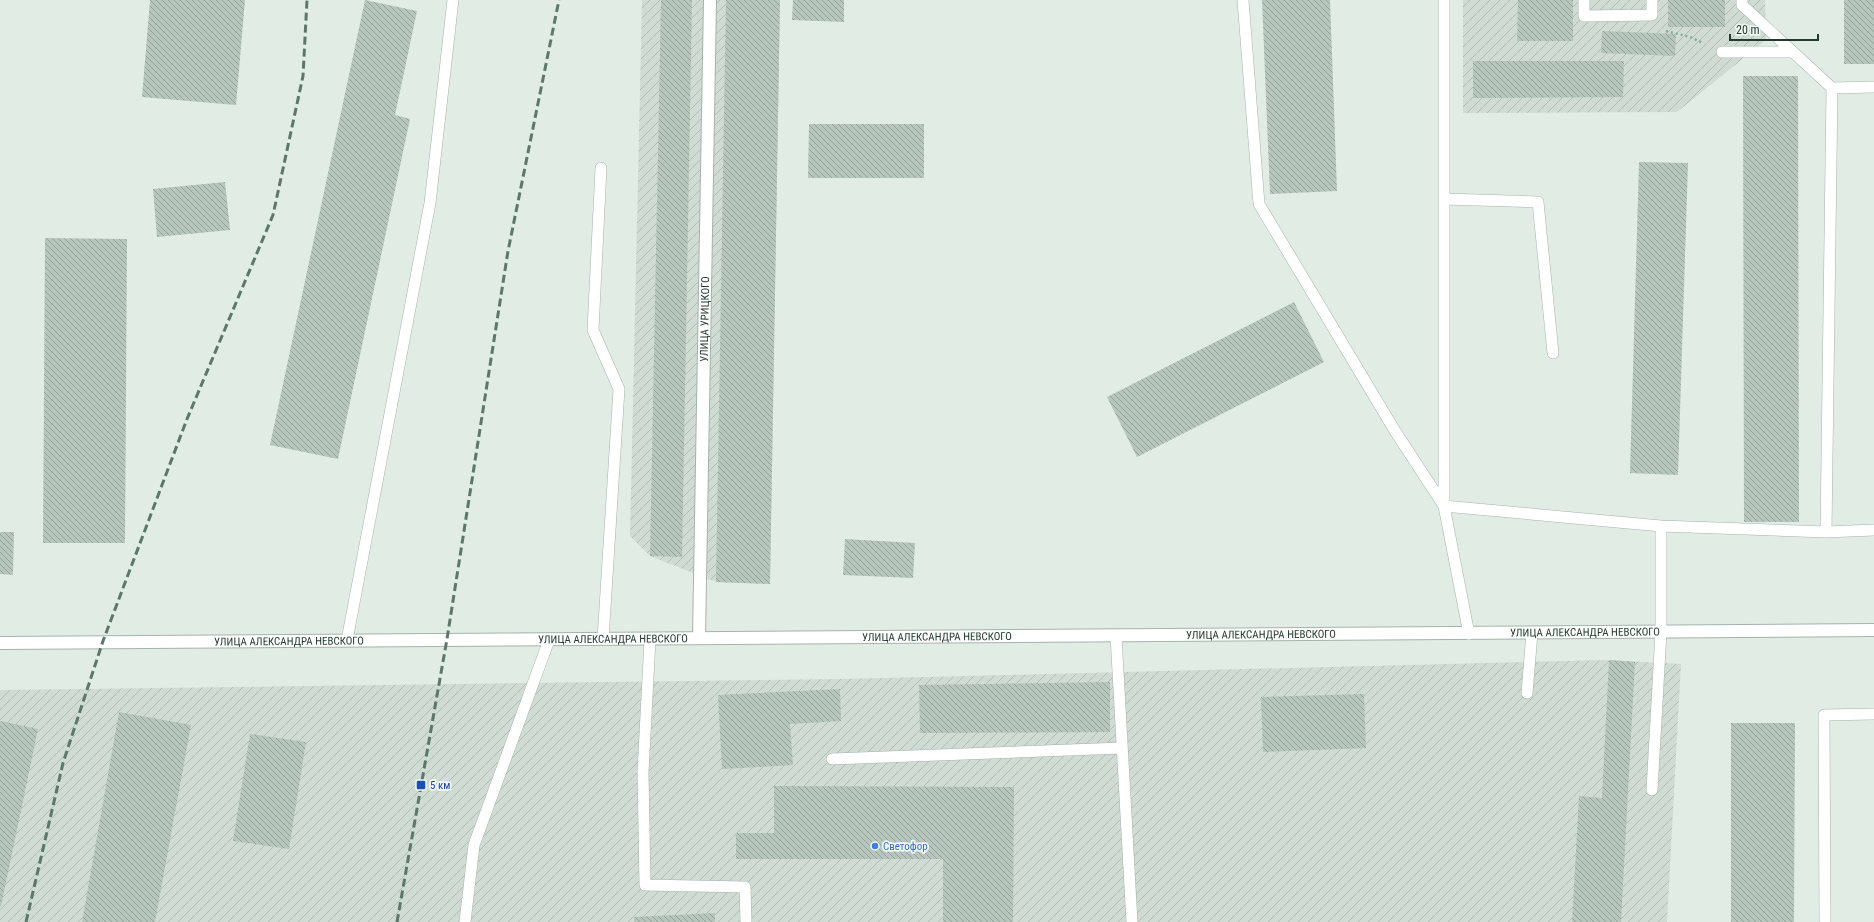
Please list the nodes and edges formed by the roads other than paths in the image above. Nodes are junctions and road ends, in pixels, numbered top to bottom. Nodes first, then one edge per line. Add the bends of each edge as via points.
1 (453, 0) edge
2 (710, 0) edge
3 (1243, 0) edge
4 (1444, 0) edge
5 (1584, 0) edge
6 (1652, 0) edge
7 (1742, 0) edge
8 (1722, 52) road end
9 (1793, 52) junction
10 (1874, 87) edge
11 (1832, 88) junction
12 (601, 168) dead end
13 (1444, 199) junction
14 (1553, 353) dead end
15 (1444, 506) junction
16 (1661, 526) junction
17 (1874, 530) edge
18 (1826, 532) junction
19 (1874, 630) edge
20 (1661, 632) junction
21 (1532, 633) junction
22 (1469, 634) junction
23 (1116, 636) junction
24 (699, 638) junction
25 (603, 639) junction
26 (346, 640) junction
27 (549, 640) junction
28 (650, 640) junction
29 (0, 643) edge
30 (1527, 693) dead end
31 (1874, 714) edge
32 (1122, 748) junction
33 (832, 759) dead end
34 (1652, 790) dead end
35 (465, 922) edge
36 (746, 922) edge
37 (1132, 922) edge
38 (1825, 922) edge

1 - 26 lane via 430,203
2 - 24 street, УЛИЦА УРИЦКОГО
3 - 15 lane via 1259,204 1395,431
4 - 13 lane
5 - 6 lane via 1584,16 1652,15
7 - 9 lane via 1742,5
8 - 9 lane
9 - 11 lane
10 - 11 lane
11 - 18 lane
12 - 25 lane via 593,330 618,389
13 - 14 lane via 1538,202
13 - 15 lane
15 - 16 lane
15 - 22 lane
16 - 18 lane
16 - 20 lane
17 - 18 lane
19 - 20 street, УЛИЦА АЛЕКСАНДРА НЕВСКОГО
20 - 21 street, УЛИЦА АЛЕКСАНДРА НЕВСКОГО
20 - 34 lane
21 - 22 street, УЛИЦА АЛЕКСАНДРА НЕВСКОГО
21 - 30 lane
22 - 23 street, УЛИЦА АЛЕКСАНДРА НЕВСКОГО
23 - 24 street, УЛИЦА АЛЕКСАНДРА НЕВСКОГО
23 - 32 lane
24 - 28 street, УЛИЦА АЛЕКСАНДРА НЕВСКОГО
25 - 27 street, УЛИЦА АЛЕКСАНДРА НЕВСКОГО
25 - 28 street, УЛИЦА АЛЕКСАНДРА НЕВСКОГО
26 - 27 street, УЛИЦА АЛЕКСАНДРА НЕВСКОГО
26 - 29 street, УЛИЦА АЛЕКСАНДРА НЕВСКОГО
27 - 35 lane via 474,845
28 - 36 lane via 643,772 645,886 745,887
31 - 38 lane via 1824,715
32 - 33 lane
32 - 37 lane

